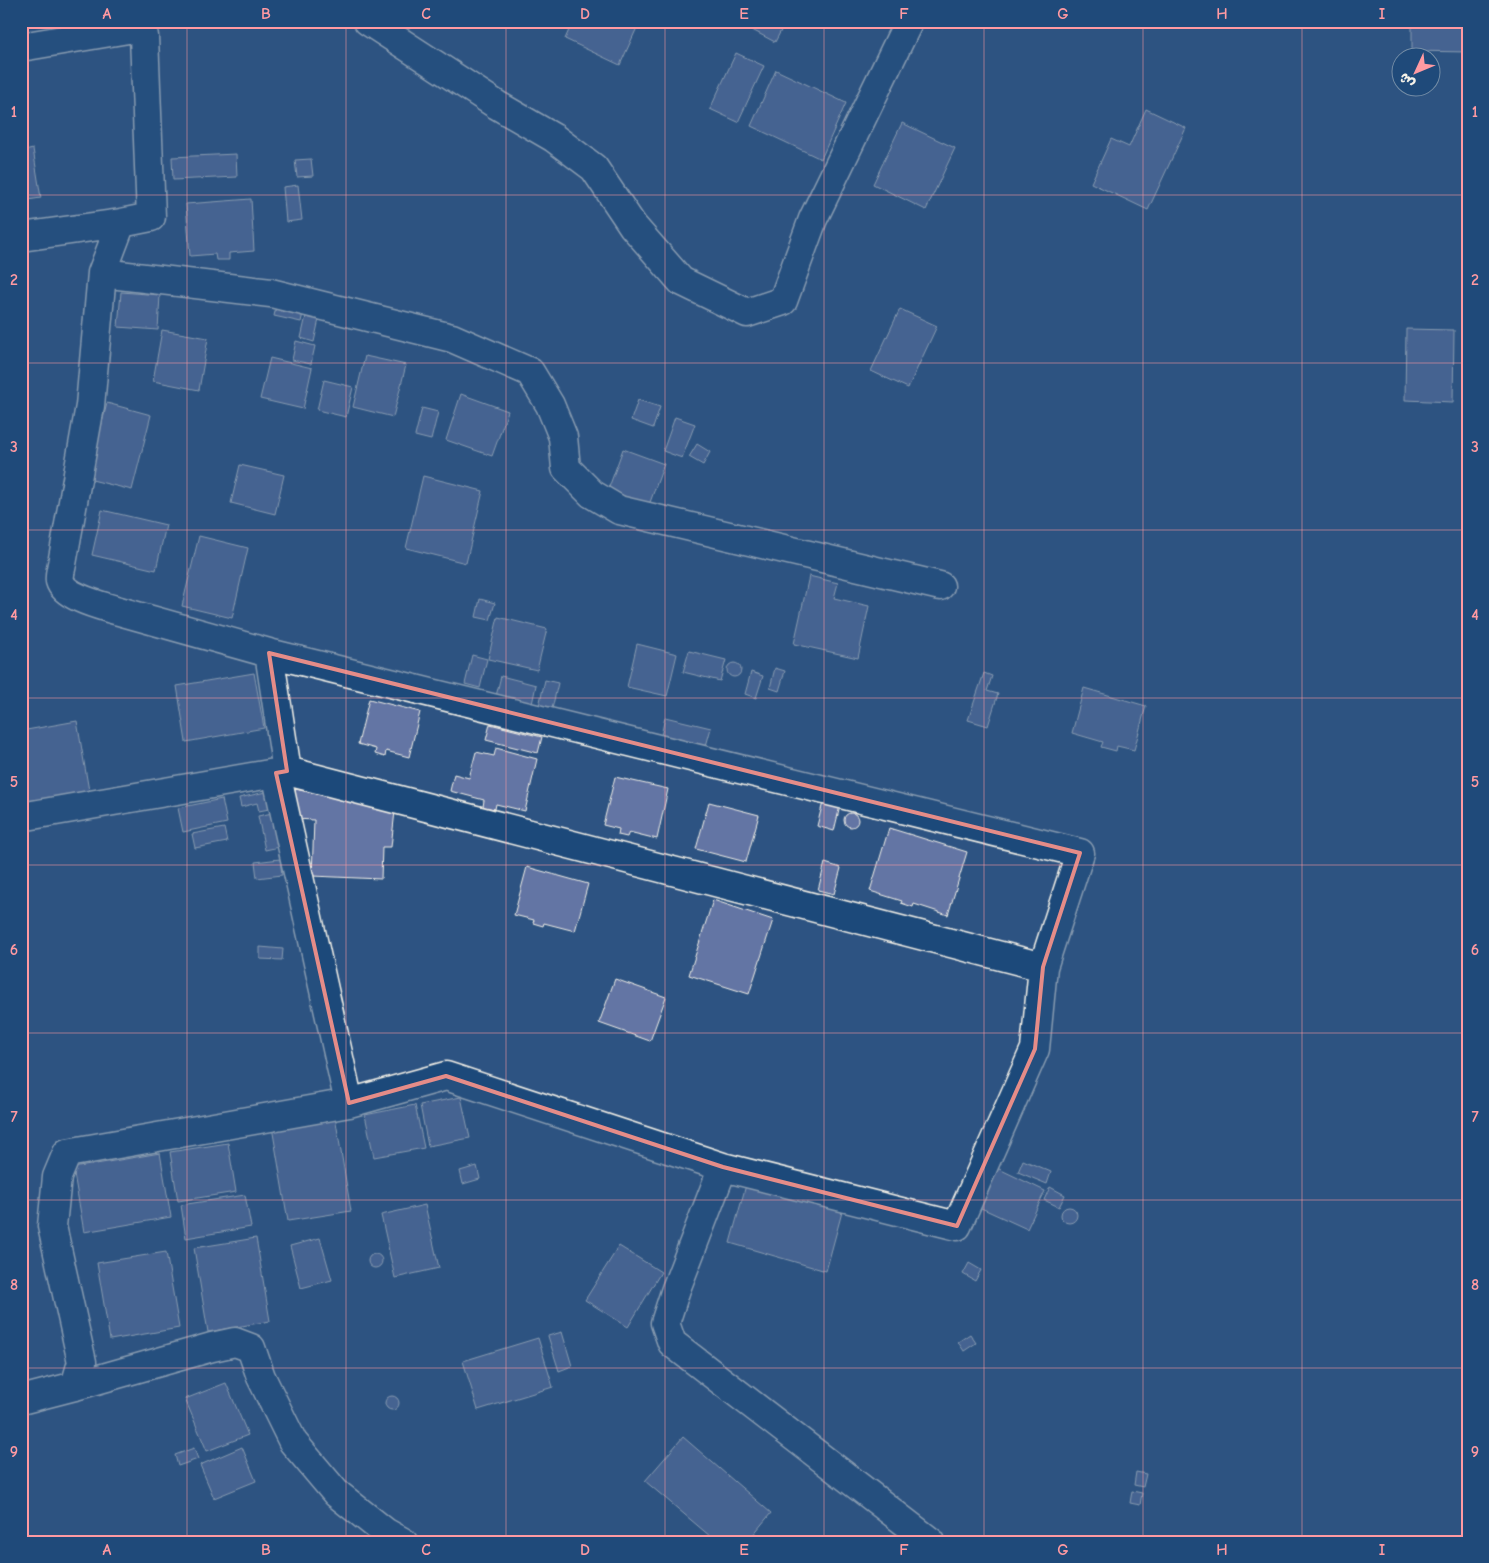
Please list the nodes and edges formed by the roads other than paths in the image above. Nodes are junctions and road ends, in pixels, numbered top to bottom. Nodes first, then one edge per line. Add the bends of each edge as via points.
1 (368, 21) edge
2 (909, 21) edge
3 (21, 47) edge
4 (121, 223) junction
5 (21, 237) edge
6 (102, 273) junction
7 (940, 586) dead end
8 (268, 653) junction
9 (281, 772) junction
10 (21, 817) edge
11 (1043, 967) junction
12 (349, 1103) junction
13 (723, 1167) junction
14 (75, 1386) junction
15 (21, 1400) edge
16 (403, 1542) edge
17 (930, 1542) edge

1 - 2 street via 496,105 554,138 594,168 633,226 681,280 747,313 783,301 813,218
3 - 4 street via 134,28 144,36 151,217
4 - 5 street
4 - 6 street
6 - 7 street via 271,293 452,338 530,372 550,405 563,436 566,468 592,494 619,510
6 - 8 street via 90,406 60,581 67,591 91,602
8 - 9 street
8 - 11 street via 1080,853
9 - 10 street
9 - 11 street
9 - 12 street
11 - 13 street via 1035,1050 957,1226
12 - 13 street via 446,1076
12 - 14 street via 67,1153 57,1177 52,1226 82,1362
13 - 17 street via 665,1323 672,1343
14 - 15 street
14 - 16 street via 234,1342 251,1348 261,1377 293,1442 336,1493 385,1532

